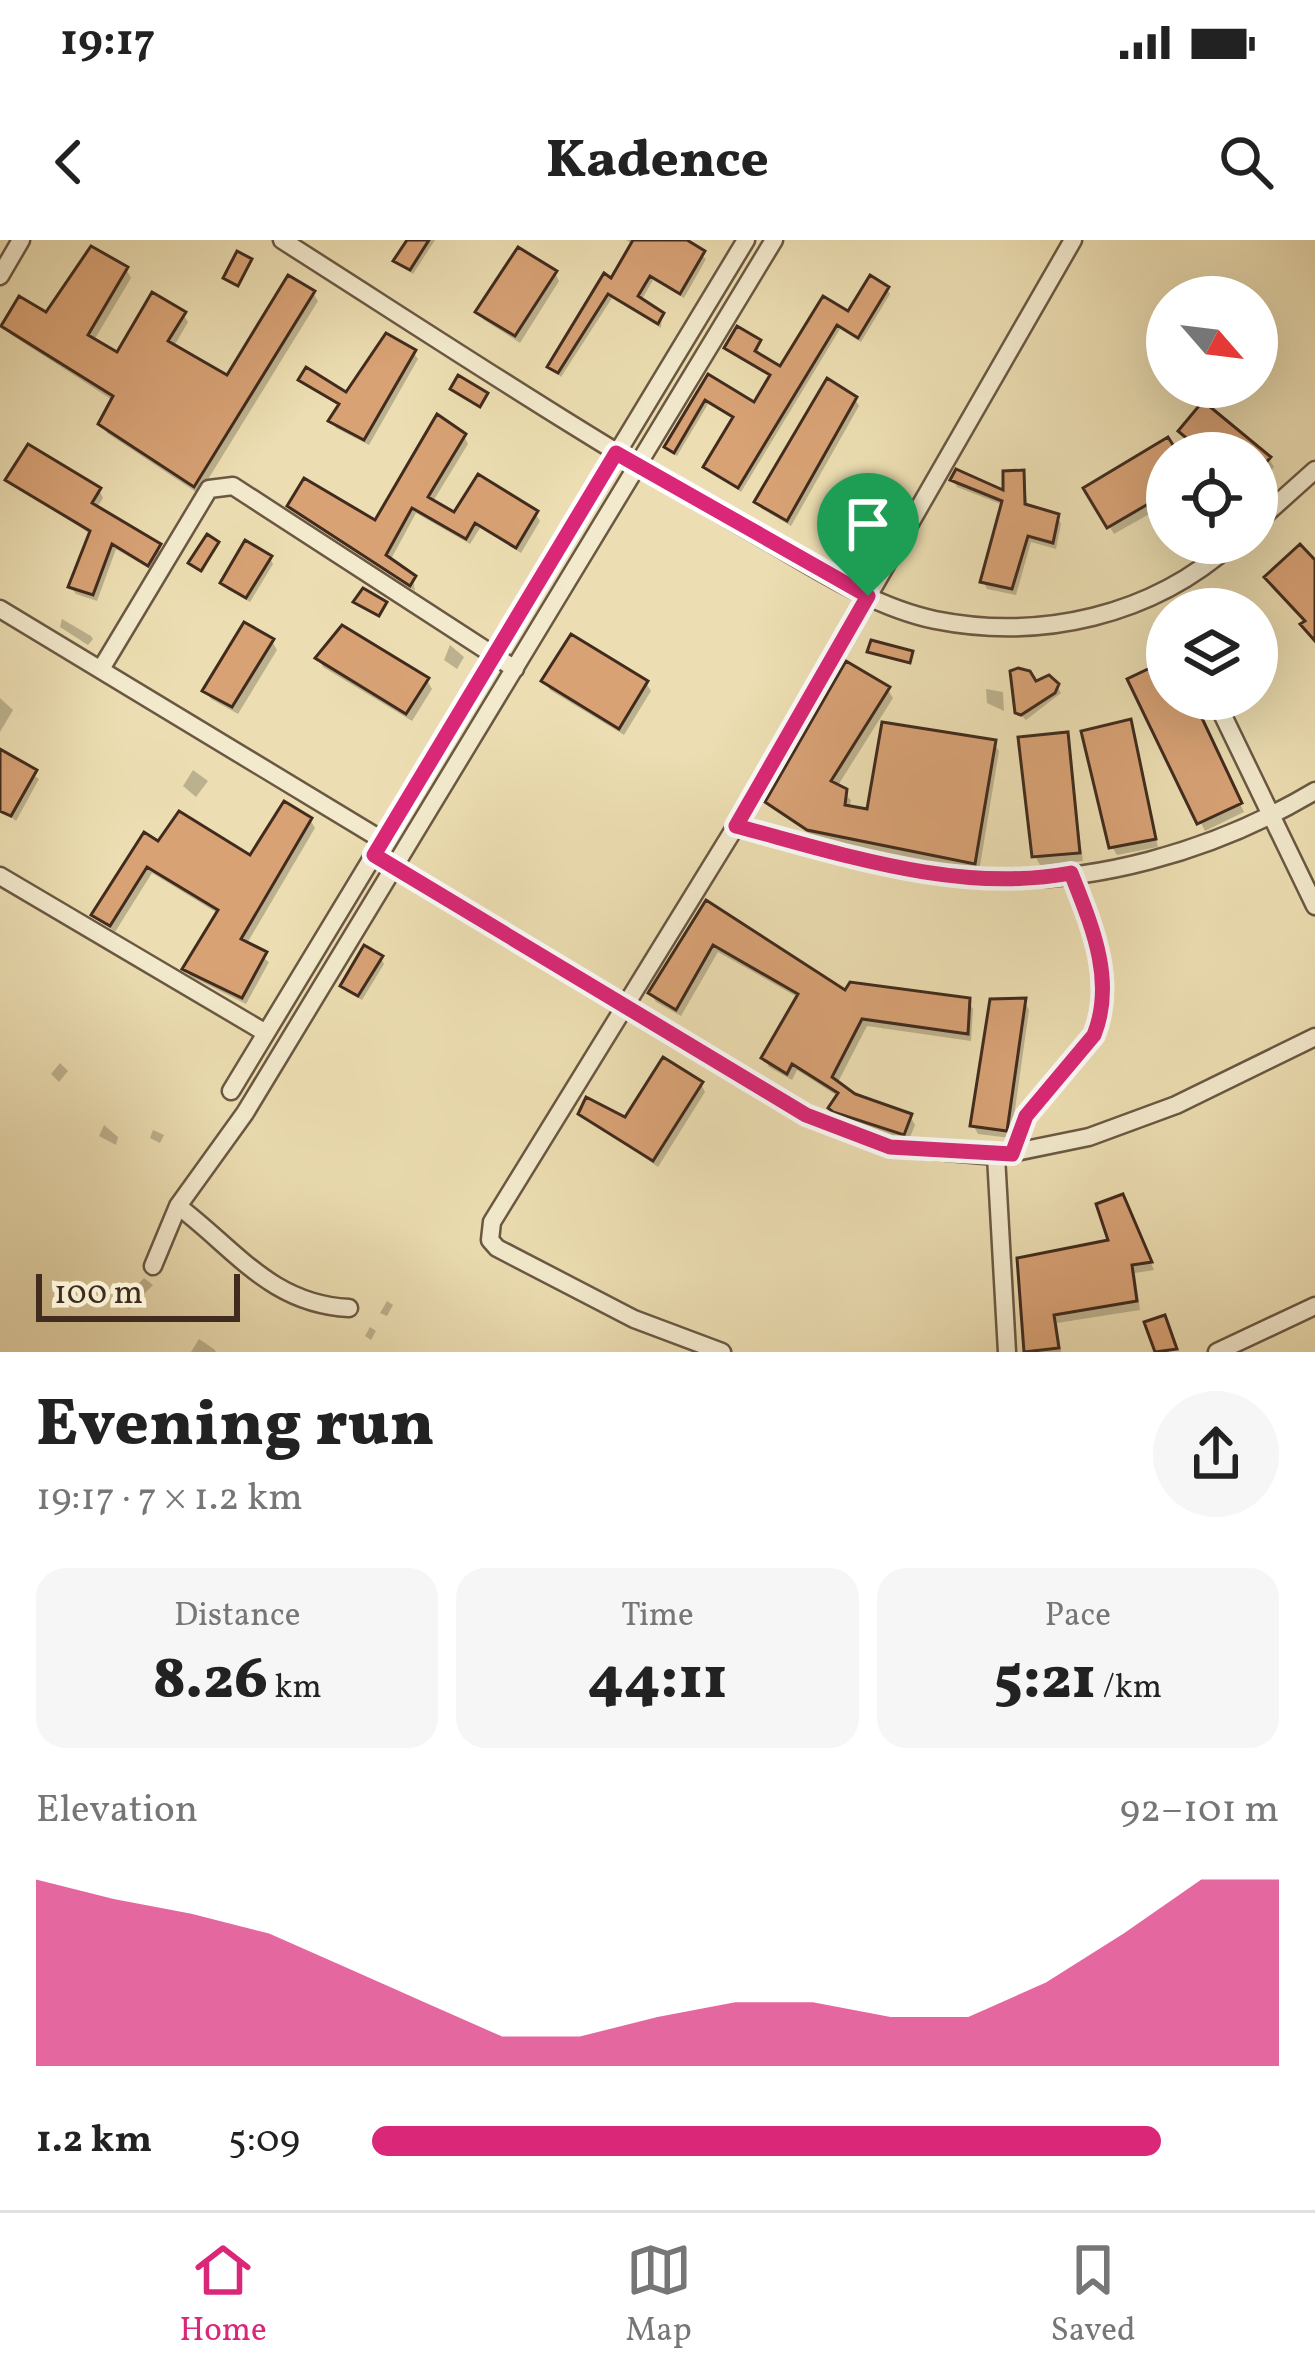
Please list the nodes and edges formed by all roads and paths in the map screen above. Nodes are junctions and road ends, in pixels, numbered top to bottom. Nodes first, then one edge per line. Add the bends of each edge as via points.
1 (21, 240) edge
2 (282, 240) edge
3 (746, 240) edge
4 (774, 240) edge
5 (1073, 240) edge
6 (0, 276) edge
7 (616, 453) junction
8 (637, 466) junction
9 (1315, 470) edge
10 (1278, 503) edge
11 (1201, 564) edge
12 (868, 596) junction
13 (0, 609) edge
14 (494, 656) junction
15 (101, 669) junction
16 (515, 669) junction
17 (1224, 720) edge
18 (1315, 791) edge
19 (1271, 817) junction
20 (736, 826) junction
21 (378, 847) junction
22 (394, 868) junction
23 (1071, 873) junction
24 (0, 876) edge
25 (1315, 906) edge
26 (625, 1011) junction
27 (266, 1033) junction
28 (1315, 1037) edge
29 (231, 1091) dead end
30 (1004, 1155) junction
31 (178, 1206) junction
32 (153, 1266) dead end
33 (1315, 1306) edge
34 (349, 1308) dead end
35 (722, 1352) edge
36 (1006, 1352) edge
37 (1216, 1352) edge

1 - 6 street
2 - 7 street
3 - 7 street
4 - 8 street
5 - 12 street
7 - 8 street
7 - 14 street
8 - 12 street
8 - 16 street
9 - 10 street
11 - 12 street via 1152,596 1029,628 965,625
12 - 20 street
13 - 15 street
14 - 15 street via 233,486 219,485 209,489
14 - 16 street
14 - 21 street
15 - 21 street
16 - 22 street
17 - 19 street
18 - 19 street
19 - 23 street via 1153,860
19 - 25 street
20 - 23 street via 974,878
20 - 26 street
21 - 22 street
21 - 27 street
22 - 26 street
22 - 31 street
23 - 30 street via 1097,939 1100,1020
24 - 27 street
26 - 30 street via 866,1142
26 - 35 street via 492,1222 490,1240 634,1318
27 - 29 street
28 - 30 street via 1176,1106
30 - 36 street
31 - 32 street
31 - 34 street via 269,1286
33 - 37 street

